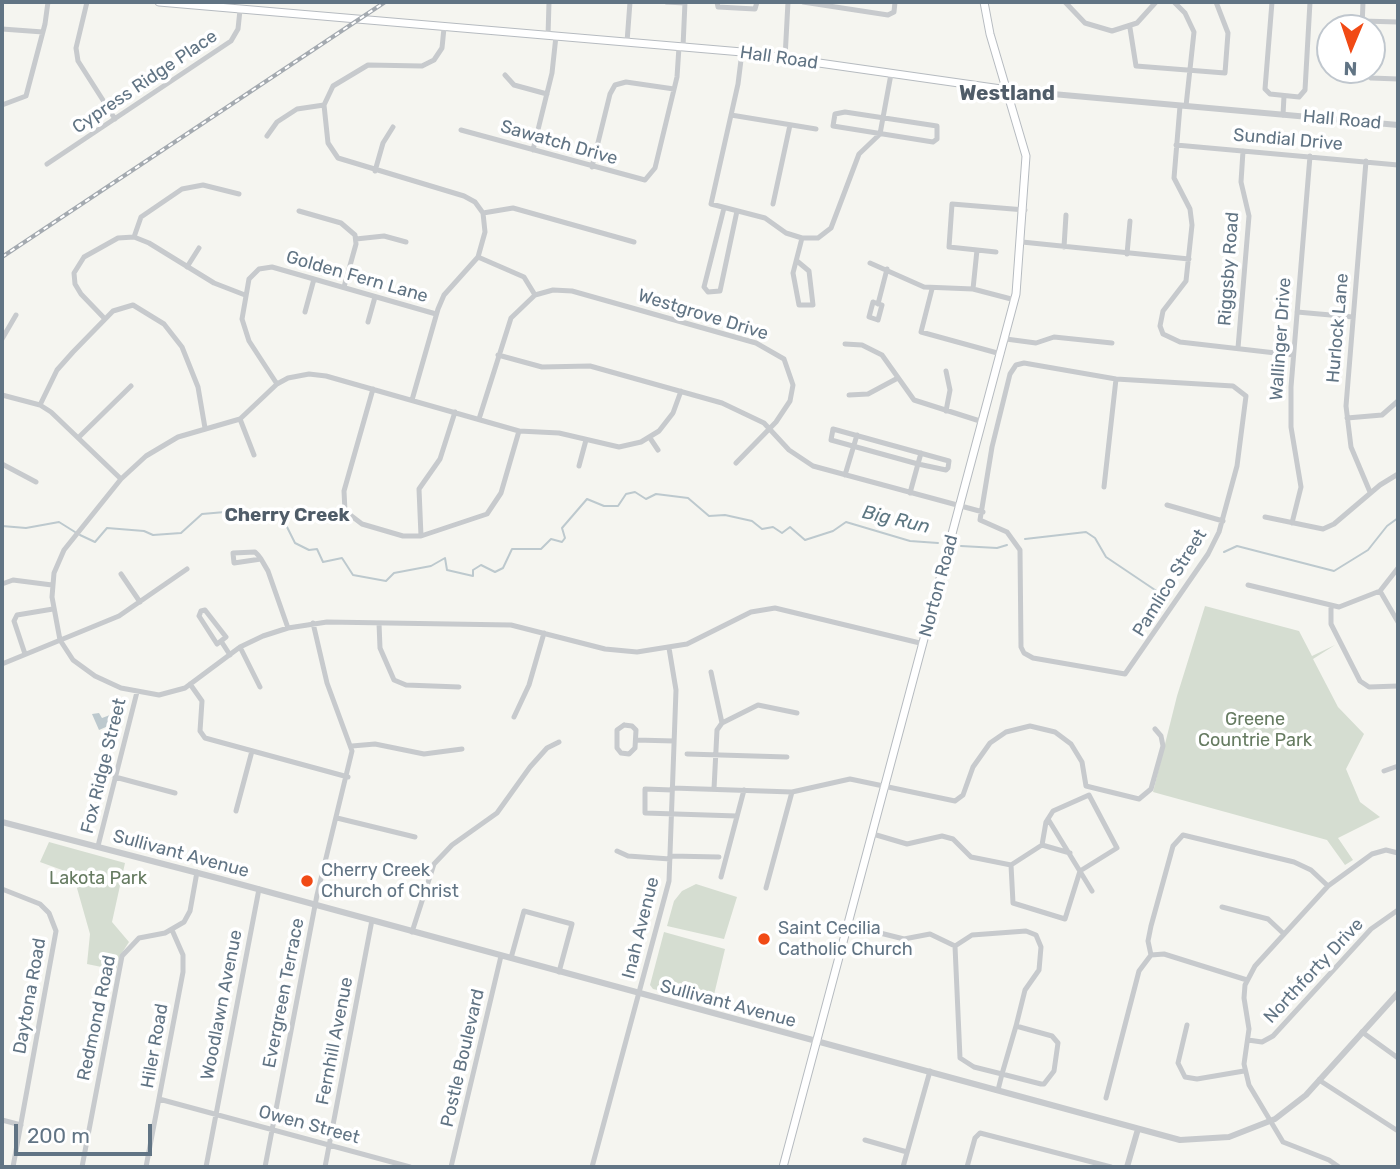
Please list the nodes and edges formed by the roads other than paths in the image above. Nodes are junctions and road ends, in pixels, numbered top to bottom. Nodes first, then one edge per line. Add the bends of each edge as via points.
1 (48, 2) edge
2 (87, 2) edge
3 (159, 2) edge
4 (549, 2) edge
5 (629, 2) edge
6 (666, 2) edge
7 (685, 2) edge
8 (717, 2) edge
9 (757, 2) edge
10 (788, 2) edge
11 (803, 2) edge
12 (895, 2) edge
13 (984, 2) edge
14 (1065, 2) edge
15 (1156, 2) edge
16 (1174, 2) edge
17 (1216, 2) edge
18 (1272, 2) edge
19 (1310, 2) edge
20 (240, 10) junction
21 (444, 27) junction
22 (1130, 27) junction
23 (2, 29) edge
24 (43, 32) junction
25 (552, 36) junction
26 (627, 43) junction
27 (681, 47) junction
28 (742, 52) junction
29 (785, 58) junction
30 (1191, 70) junction
31 (891, 74) junction
32 (505, 75) dead end
33 (674, 89) junction
34 (1008, 90) junction
35 (547, 94) junction
36 (1284, 96) junction
37 (2, 105) edge
38 (324, 105) junction
39 (1183, 106) junction
40 (731, 115) junction
41 (1283, 115) junction
42 (116, 119) junction
43 (883, 119) junction
44 (790, 125) junction
45 (1398, 125) edge
46 (393, 127) dead end
47 (816, 129) dead end
48 (461, 130) dead end
49 (881, 133) junction
50 (267, 136) dead end
51 (1176, 145) junction
52 (533, 150) junction
53 (1243, 150) junction
54 (1310, 156) junction
55 (1366, 161) junction
56 (47, 164) dead end
57 (1398, 165) edge
58 (592, 167) junction
59 (375, 171) junction
60 (239, 194) dead end
61 (773, 204) dead end
62 (724, 208) junction
63 (1025, 210) junction
64 (299, 211) dead end
65 (737, 211) junction
66 (484, 213) junction
67 (1066, 215) dead end
68 (1130, 221) dead end
69 (134, 237) junction
70 (802, 238) junction
71 (356, 239) junction
72 (406, 242) dead end
73 (1022, 242) junction
74 (634, 243) dead end
75 (1064, 247) junction
76 (199, 248) dead end
77 (976, 250) junction
78 (996, 252) dead end
79 (1127, 254) junction
80 (478, 257) junction
81 (1189, 259) junction
82 (797, 261) junction
83 (870, 263) dead end
84 (187, 267) junction
85 (887, 269) junction
86 (314, 279) junction
87 (344, 288) junction
88 (932, 289) junction
89 (973, 289) junction
90 (245, 295) junction
91 (535, 295) junction
92 (375, 296) junction
93 (1015, 300) junction
94 (878, 304) dead end
95 (305, 312) dead end
96 (1297, 312) junction
97 (436, 314) junction
98 (16, 315) dead end
99 (1353, 317) junction
100 (105, 319) junction
101 (368, 322) dead end
102 (2, 339) edge
103 (1006, 339) junction
104 (1112, 343) dead end
105 (845, 344) dead end
106 (1238, 348) junction
107 (1001, 354) junction
108 (498, 355) junction
109 (1293, 355) junction
110 (946, 371) dead end
111 (897, 379) junction
112 (1116, 379) junction
113 (276, 384) junction
114 (131, 386) dead end
115 (373, 389) junction
116 (681, 391) junction
117 (2, 395) edge
118 (849, 396) dead end
119 (412, 400) junction
120 (1398, 401) edge
121 (40, 405) junction
122 (946, 411) junction
123 (454, 412) junction
124 (1347, 418) junction
125 (240, 419) junction
126 (480, 419) junction
127 (983, 422) junction
128 (205, 428) junction
129 (769, 428) junction
130 (519, 431) junction
131 (857, 435) junction
132 (79, 438) junction
133 (650, 438) junction
134 (586, 440) junction
135 (853, 446) junction
136 (658, 450) dead end
137 (921, 453) junction
138 (254, 455) dead end
139 (736, 463) dead end
140 (2, 464) edge
141 (918, 464) junction
142 (579, 466) dead end
143 (1398, 474) edge
144 (845, 475) junction
145 (121, 480) junction
146 (36, 482) dead end
147 (1104, 487) dead end
148 (1370, 492) junction
149 (910, 493) junction
150 (1167, 505) dead end
151 (961, 506) junction
152 (983, 512) junction
153 (1265, 517) dead end
154 (1223, 521) junction
155 (1292, 523) junction
156 (421, 536) junction
157 (261, 559) junction
158 (1398, 568) edge
159 (187, 569) dead end
160 (121, 574) dead end
161 (2, 584) edge
162 (52, 584) junction
163 (1248, 585) dead end
164 (1380, 591) junction
165 (140, 602) junction
166 (1331, 606) junction
167 (53, 609) junction
168 (1398, 622) edge
169 (313, 623) junction
170 (379, 623) junction
171 (288, 628) junction
172 (544, 634) junction
173 (60, 640) junction
174 (221, 641) junction
175 (924, 644) junction
176 (240, 647) junction
177 (669, 648) junction
178 (25, 654) junction
179 (230, 655) junction
180 (2, 664) edge
181 (710, 672) dead end
182 (190, 684) junction
183 (1398, 686) edge
184 (260, 687) dead end
185 (459, 687) dead end
186 (137, 692) junction
187 (797, 713) dead end
188 (514, 716) dead end
189 (722, 723) junction
190 (1155, 729) dead end
191 (636, 740) junction
192 (674, 741) junction
193 (559, 742) dead end
194 (352, 746) junction
195 (463, 748) dead end
196 (252, 751) junction
197 (687, 754) dead end
198 (716, 755) junction
199 (786, 757) dead end
200 (1398, 766) edge
201 (1384, 771) dead end
202 (115, 777) junction
203 (348, 777) junction
204 (886, 785) junction
205 (672, 789) junction
206 (714, 789) junction
207 (744, 790) junction
208 (792, 792) junction
209 (175, 793) dead end
210 (236, 811) dead end
211 (671, 814) junction
212 (737, 817) junction
213 (337, 818) junction
214 (1048, 819) junction
215 (2, 822) edge
216 (873, 834) junction
217 (415, 837) dead end
218 (1042, 845) junction
219 (98, 846) junction
220 (617, 851) dead end
221 (1398, 851) edge
222 (1071, 853) junction
223 (670, 857) junction
224 (719, 857) dead end
225 (1010, 865) junction
226 (1080, 871) junction
227 (197, 872) junction
228 (721, 877) dead end
229 (1328, 886) junction
230 (766, 888) dead end
231 (2, 889) edge
232 (259, 889) junction
233 (1092, 891) dead end
234 (315, 904) junction
235 (1222, 907) dead end
236 (1398, 910) edge
237 (372, 920) junction
238 (848, 925) junction
239 (173, 930) junction
240 (412, 932) junction
241 (1284, 934) junction
242 (956, 946) junction
243 (501, 956) junction
244 (1151, 956) junction
245 (511, 958) junction
246 (559, 972) junction
247 (1247, 980) junction
248 (1398, 993) edge
249 (639, 994) junction
250 (1187, 1025) dead end
251 (1016, 1026) junction
252 (1362, 1032) junction
253 (1248, 1040) junction
254 (816, 1043) junction
255 (1398, 1058) edge
256 (930, 1071) junction
257 (1244, 1071) junction
258 (1002, 1074) junction
259 (1319, 1080) junction
260 (998, 1090) junction
261 (1105, 1098) dead end
262 (159, 1099) junction
263 (216, 1114) junction
264 (2, 1120) edge
265 (1269, 1123) junction
266 (21, 1125) junction
267 (273, 1129) junction
268 (1138, 1129) junction
269 (1398, 1131) edge
270 (865, 1140) dead end
271 (330, 1145) junction
272 (907, 1152) junction
273 (384, 1164) edge
274 (13, 1167) edge
275 (82, 1167) edge
276 (146, 1167) edge
277 (206, 1167) edge
278 (265, 1167) edge
279 (325, 1167) edge
280 (410, 1167) edge
281 (451, 1167) edge
282 (592, 1167) edge
283 (783, 1167) edge
284 (903, 1167) edge
285 (967, 1167) edge
286 (1111, 1167) edge
287 (1128, 1167) edge
288 (1339, 1167) edge

1 - 24 street
2 - 42 street via 76,48 78,61
3 - 20 main road, Hall Road
4 - 25 street
5 - 26 street
6 - 7 street
7 - 27 street
8 - 9 street via 718,7 755,9
10 - 29 street
11 - 12 street via 888,15 894,12
13 - 34 main road, Norton Road
14 - 22 street via 1094,28
15 - 22 street
16 - 30 street via 1194,32
17 - 30 street via 1228,33 1224,73
18 - 36 street via 1265,89
19 - 36 street via 1305,90 1299,97
20 - 21 main road, Hall Road
20 - 42 street, Cypress Ridge Place via 231,41
21 - 25 main road, Hall Road
21 - 38 street via 442,48 435,60 422,65 368,65 339,81
22 - 30 street via 1136,66
23 - 24 street
24 - 37 street via 26,96
25 - 26 main road, Hall Road
25 - 35 street
26 - 27 main road, Hall Road
27 - 28 main road, Hall Road
27 - 33 street
28 - 29 main road, Hall Road
28 - 40 street
29 - 31 main road, Hall Road
30 - 39 street
31 - 34 main road, Hall Road
31 - 43 street
32 - 35 street via 509,83
33 - 58 street via 626,82 615,85
33 - 58 street, Sawatch Drive via 649,178 635,180
34 - 39 street, Hall Road
34 - 63 main road, Norton Road via 1025,148
35 - 52 street
36 - 41 street
38 - 50 street via 297,108
38 - 59 street via 333,153
39 - 41 street, Hall Road
39 - 51 street
40 - 44 street
40 - 62 street via 711,204
41 - 45 street, Hall Road
42 - 56 street, Cypress Ridge Place
43 - 49 street
43 - 49 street via 839,112 832,126
43 - 49 street via 937,126 937,139
44 - 47 street
44 - 61 street
46 - 59 street
48 - 52 street, Sawatch Drive
49 - 70 street via 859,154 829,230 818,238
51 - 53 street, Sundial Drive
51 - 81 street via 1175,184 1191,216
52 - 58 street, Sawatch Drive
53 - 54 street, Sundial Drive
53 - 106 street, Riggsby Road via 1241,182 1249,216
54 - 55 street, Sundial Drive
54 - 96 street, Wallinger Drive
55 - 57 street, Sundial Drive
55 - 99 street, Hurlock Lane
59 - 66 street via 464,195
60 - 69 street via 203,186 183,189 141,217
62 - 65 street
62 - 65 street via 704,287 708,292 720,291
63 - 73 main road, Norton Road
63 - 77 street via 952,204 949,247
64 - 71 street via 341,223
65 - 70 street via 765,218
66 - 74 street via 513,208
66 - 80 street via 485,232
67 - 75 street
68 - 79 street
69 - 84 street
69 - 100 street via 103,243 75,268 75,284
70 - 82 street
71 - 72 street via 384,236
71 - 87 street
73 - 75 street
73 - 93 main road, Norton Road
75 - 79 street
76 - 84 street
77 - 78 street
77 - 89 street
79 - 81 street
80 - 91 street via 524,277
80 - 97 street via 444,295
81 - 106 street via 1186,281 1163,311 1163,334 1180,342
82 - 82 street via 793,273 799,305 813,305 809,271
83 - 85 street
84 - 90 street via 214,284
85 - 88 street
85 - 94 street
86 - 87 street, Golden Fern Lane
86 - 90 street, Golden Fern Lane via 265,267 254,273
86 - 95 street
87 - 92 street, Golden Fern Lane
88 - 89 street
88 - 107 street via 920,332
89 - 93 street
90 - 113 street via 243,327
91 - 108 street via 511,318
91 - 129 street, Westgrove Drive via 572,290 776,352 790,370 792,393 784,412
92 - 97 street, Golden Fern Lane
92 - 101 street
93 - 103 main road, Norton Road
96 - 99 street
96 - 109 street, Wallinger Drive
97 - 119 street
98 - 102 street
99 - 124 street, Hurlock Lane
100 - 121 street via 57,370
100 - 128 street via 119,307 133,305 164,324 182,347 198,387
103 - 104 street via 1036,343 1054,337
103 - 107 main road, Norton Road
105 - 111 street via 877,351
106 - 109 street
107 - 127 main road, Norton Road
108 - 116 street via 542,367 590,366
108 - 126 street
109 - 155 street, Wallinger Drive via 1291,427 1301,487
110 - 122 street via 950,390
111 - 118 street via 868,394
111 - 122 street via 914,400
112 - 147 street
112 - 152 street via 1031,363 1016,365 994,434
112 - 154 street, Pamlico Street via 1236,387 1246,396 1237,466
113 - 115 street via 309,374
113 - 125 street
114 - 132 street
115 - 119 street
115 - 156 street via 344,491 345,511 362,524 403,536
116 - 129 street via 737,408
116 - 133 street via 667,422
117 - 121 street
119 - 123 street
120 - 124 street via 1382,415
121 - 132 street
122 - 127 street
123 - 126 street
123 - 156 street via 440,459 419,489
124 - 148 street, Hurlock Lane via 1351,447
125 - 128 street
125 - 138 street
126 - 130 street
127 - 151 main road, Norton Road
128 - 145 street via 165,444
129 - 139 street, Westgrove Drive
129 - 144 street via 806,463
130 - 134 street
130 - 156 street via 494,508
131 - 135 street
131 - 135 street via 833,429 831,440
131 - 137 street
132 - 145 street
133 - 134 street via 620,447
133 - 136 street
134 - 142 street
135 - 141 street
135 - 144 street
137 - 141 street
137 - 141 street via 949,461 948,468
140 - 146 street
141 - 149 street
143 - 148 street
144 - 149 street
145 - 162 street via 64,550
148 - 155 street via 1329,527 1317,530
149 - 151 street
150 - 154 street
151 - 152 street
151 - 175 main road, Norton Road
152 - 154 street, Pamlico Street via 980,520 1007,532 1020,551 1020,643 1024,653 1115,674 1131,670 1208,554
153 - 155 street
157 - 157 street via 255,552 233,553 234,563
157 - 171 street
158 - 164 street
159 - 165 street
160 - 165 street
161 - 162 street via 13,580
162 - 167 street
163 - 166 street
164 - 166 street via 1349,605
164 - 168 street
165 - 173 street via 119,616
166 - 183 street via 1331,624 1360,681 1369,687
167 - 173 street
167 - 178 street via 17,615 14,621
169 - 170 street
169 - 171 street
169 - 194 street, Evergreen Terrace via 327,683
170 - 172 street via 511,625
170 - 185 street via 380,648 394,680 406,685
171 - 176 street
172 - 177 street via 605,649
172 - 188 street
173 - 178 street
173 - 186 street via 83,668 108,683
174 - 174 street via 226,637 205,610 201,611 199,616 217,644
174 - 179 street
175 - 177 street via 770,607
175 - 204 main road, Norton Road
176 - 179 street
176 - 184 street
177 - 192 street, Inah Avenue via 676,690
178 - 180 street
179 - 182 street
181 - 189 street
182 - 186 street via 167,695
182 - 196 street via 203,705 201,735
186 - 202 street, Fox Ridge Street
187 - 189 street via 758,705
189 - 198 street via 717,730
190 - 204 street via 1163,746 1151,789 1139,799 1086,786 1074,748 1055,732 1030,726 1006,732 989,743 958,800
191 - 191 street via 632,753 618,751 619,727 632,726
191 - 192 street
192 - 205 street, Inah Avenue
193 - 240 street via 530,767 497,813 434,864
194 - 195 street via 375,744 424,754
194 - 203 street, Evergreen Terrace
196 - 203 street
196 - 210 street
197 - 198 street
198 - 199 street
198 - 206 street
200 - 201 street
202 - 209 street
202 - 219 street, Fox Ridge Street
203 - 213 street, Evergreen Terrace
204 - 208 street via 843,780
204 - 216 main road, Norton Road
205 - 206 street
205 - 211 street, Inah Avenue
205 - 211 street via 645,789 645,813
206 - 207 street
207 - 208 street
207 - 212 street
208 - 230 street
211 - 212 street
211 - 223 street, Inah Avenue
212 - 228 street
213 - 217 street
213 - 234 street, Evergreen Terrace
214 - 218 street
214 - 222 street
214 - 226 street via 1053,811 1084,795 1091,797 1117,848
215 - 219 street, Sullivant Avenue
216 - 225 street via 913,844 942,836 953,839 971,858
216 - 238 main road, Norton Road
218 - 222 street
218 - 225 street
219 - 227 street, Sullivant Avenue
220 - 223 street via 628,856
221 - 229 street via 1372,854
222 - 226 street
223 - 224 street
223 - 249 street, Inah Avenue via 666,899
225 - 226 street via 1013,903 1065,919
226 - 233 street
227 - 232 street, Sullivant Avenue
227 - 239 street via 189,914
229 - 241 street
229 - 244 street via 1294,862 1183,835 1173,846 1155,913 1148,941
231 - 266 street, Daytona Road via 35,900 49,913 55,941
232 - 234 street, Sullivant Avenue
232 - 263 street, Woodlawn Avenue
234 - 237 street, Sullivant Avenue
234 - 267 street, Evergreen Terrace
235 - 241 street via 1268,919
236 - 253 street, Northforty Drive via 1371,929 1273,1037 1262,1042
237 - 240 street, Sullivant Avenue
237 - 271 street, Fernhill Avenue
238 - 242 street via 904,939 930,934
238 - 254 main road, Norton Road
239 - 262 street, Hiler Road via 183,955 183,972
239 - 275 street, Redmond Road via 139,938 122,957
240 - 243 street, Sullivant Avenue
241 - 247 street
242 - 251 street via 972,935 1036,935 1043,954 1034,980 1025,990
242 - 258 street via 960,1058 974,1068
243 - 245 street, Sullivant Avenue
243 - 281 street, Postle Boulevard
244 - 247 street via 1164,954
244 - 261 street via 1139,971
245 - 246 street, Sullivant Avenue
245 - 246 street via 524,911 572,924
246 - 249 street, Sullivant Avenue
247 - 253 street
248 - 252 street, Sullivant Avenue
249 - 254 street, Sullivant Avenue
249 - 282 street, Inah Avenue
250 - 257 street via 1178,1063 1185,1077
251 - 258 street
251 - 258 street via 1056,1039 1060,1049 1054,1071 1048,1082 1041,1084
252 - 255 street
252 - 259 street, Sullivant Avenue
253 - 257 street
254 - 256 street, Sullivant Avenue
254 - 283 main road, Norton Road
256 - 260 street, Sullivant Avenue
256 - 272 street
257 - 265 street
258 - 260 street
259 - 265 street, Sullivant Avenue
259 - 269 street
260 - 268 street, Sullivant Avenue
262 - 263 street, Owen Street
262 - 276 street, Hiler Road
263 - 267 street, Owen Street
263 - 277 street, Woodlawn Avenue
264 - 266 street
265 - 268 street, Sullivant Avenue via 1214,1140 1180,1140
265 - 288 street via 1286,1145
266 - 274 street, Daytona Road
267 - 271 street, Owen Street
267 - 278 street, Evergreen Terrace
268 - 287 street
270 - 272 street
271 - 273 street, Owen Street
271 - 279 street, Fernhill Avenue
272 - 284 street
273 - 280 street, Owen Street
285 - 286 street via 978,1134

